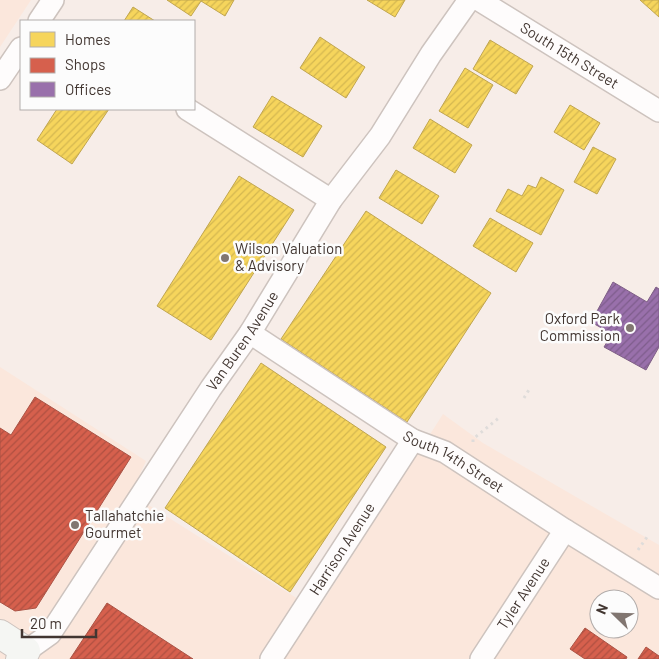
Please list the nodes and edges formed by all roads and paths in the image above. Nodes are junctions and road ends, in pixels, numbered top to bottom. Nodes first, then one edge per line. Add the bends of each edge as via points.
1 (53, 0) edge
2 (469, 0) edge
3 (479, 0) edge
4 (41, 20) edge
5 (20, 49) edge
6 (0, 79) edge
7 (189, 110) edge
8 (659, 111) edge
9 (331, 200) junction
10 (250, 333) junction
11 (530, 388) dead end
12 (524, 398) dead end
13 (500, 417) dead end
14 (413, 440) junction
15 (474, 445) dead end
16 (565, 530) junction
17 (647, 537) dead end
18 (635, 555) dead end
19 (659, 588) edge
20 (0, 634) edge
21 (23, 655) edge
22 (271, 659) edge
23 (481, 659) edge

1 - 4 street
2 - 9 street, Van Buren Avenue via 380,136
3 - 8 street, South 15th Street
5 - 6 street
7 - 9 street
9 - 10 street, Van Buren Avenue
10 - 14 street, South 14th Street
10 - 21 street, Van Buren Avenue via 50,634
11 - 12 path
13 - 15 path via 473,439
14 - 16 street, South 14th Street via 445,452
14 - 22 street, Harrison Avenue
16 - 19 street, South 14th Street
16 - 23 street, Tyler Avenue
17 - 18 path
20 - 21 street

